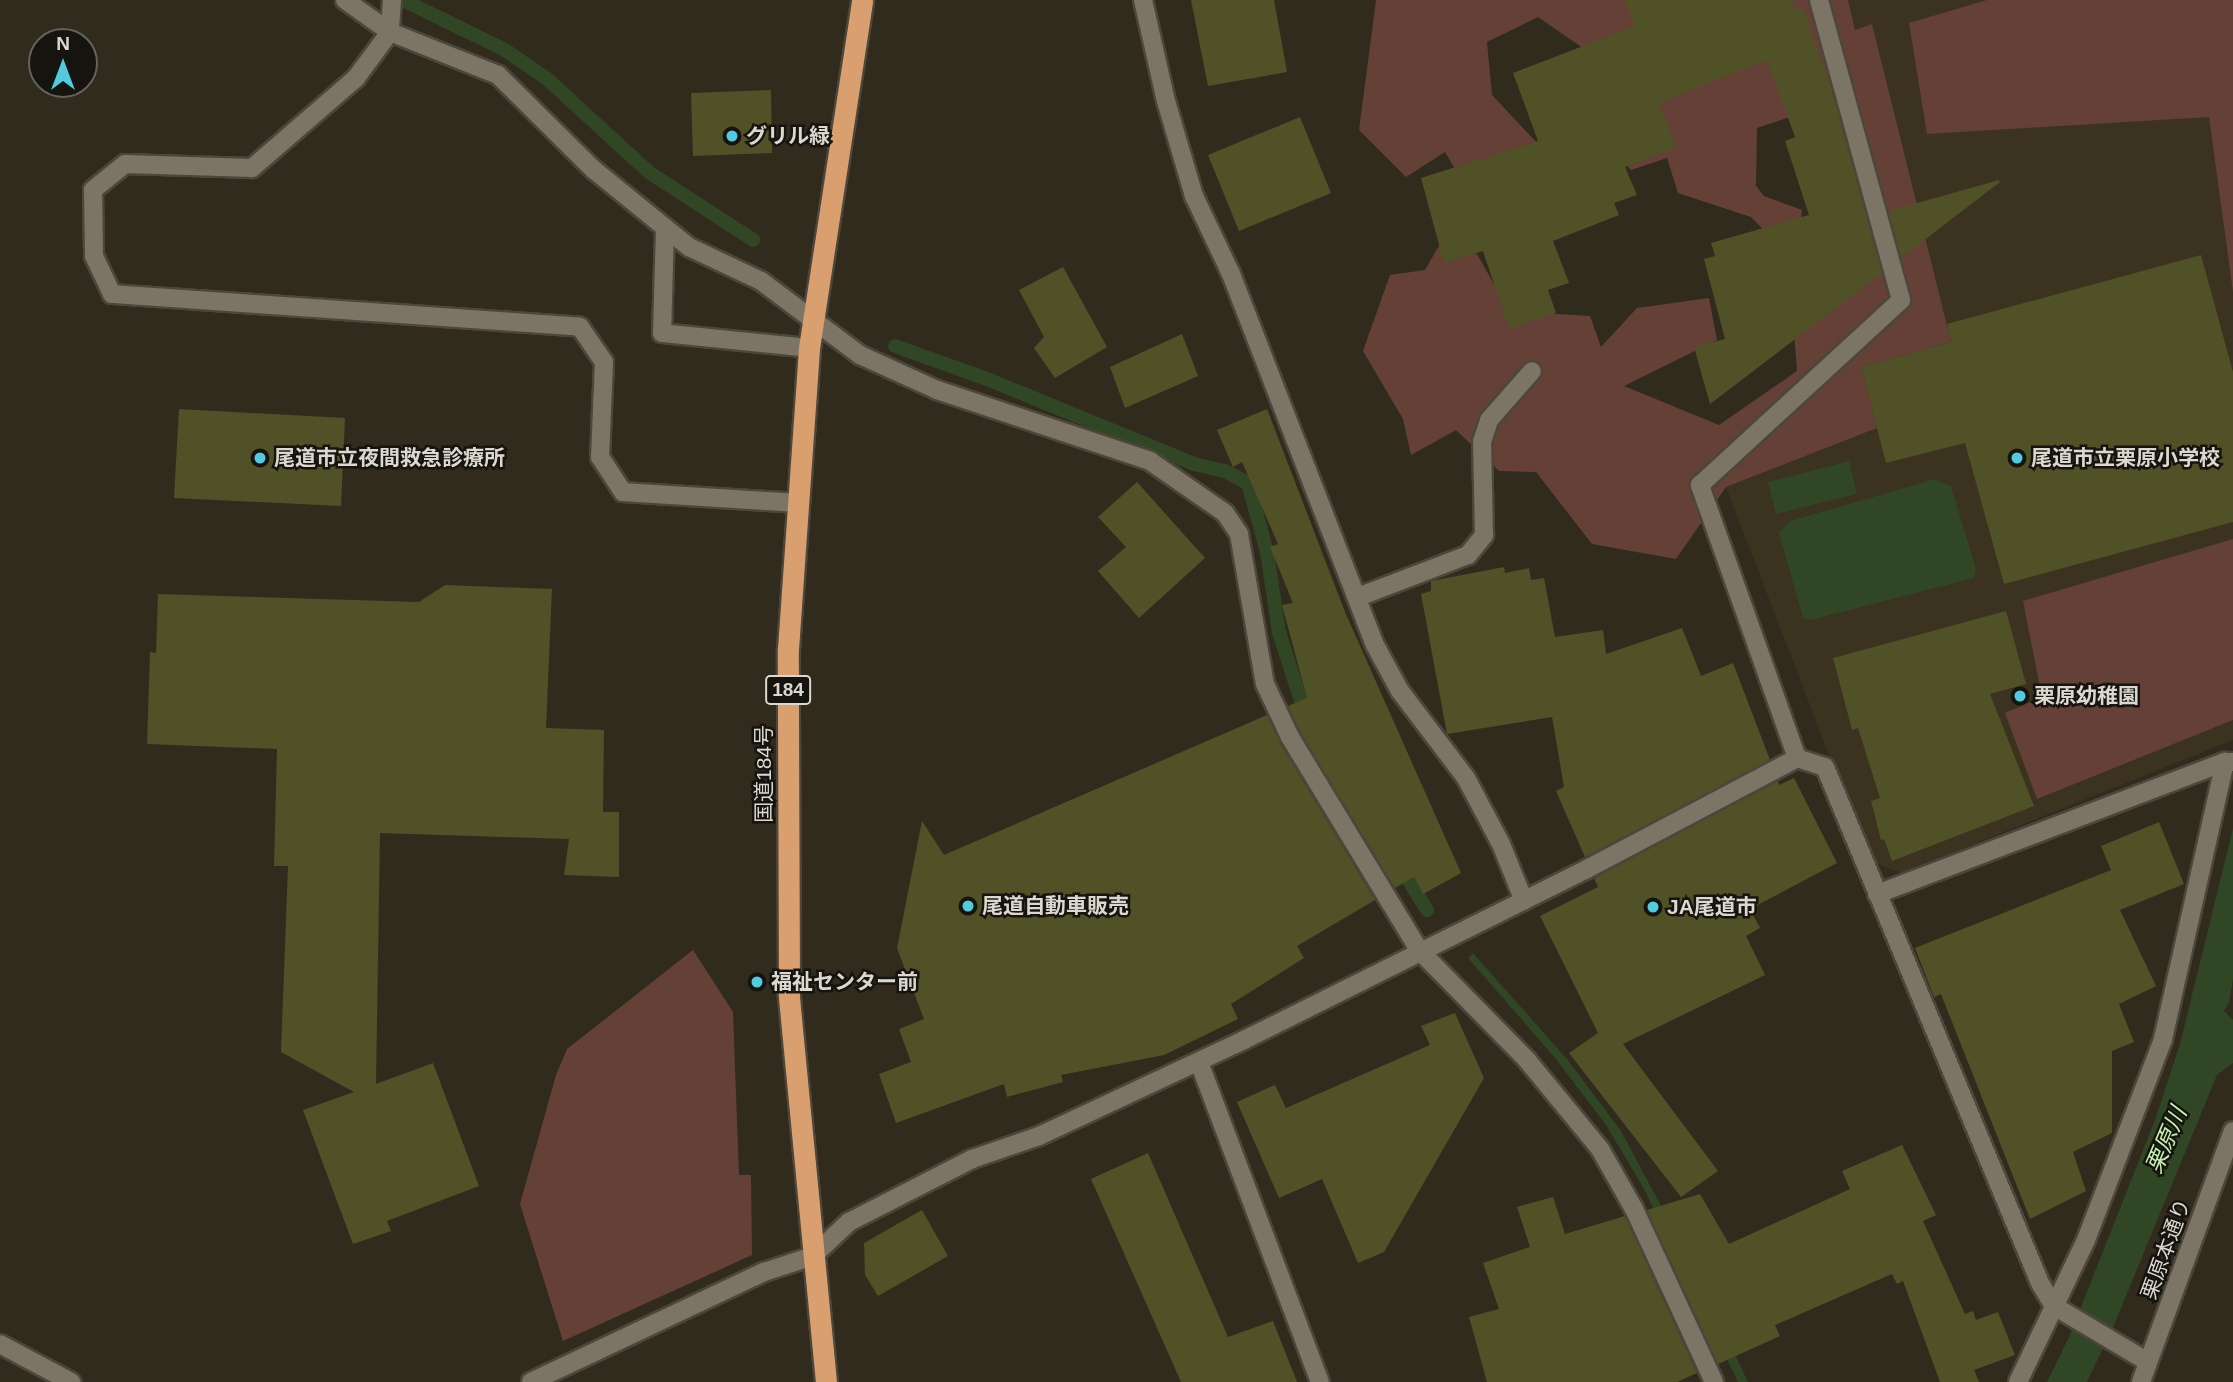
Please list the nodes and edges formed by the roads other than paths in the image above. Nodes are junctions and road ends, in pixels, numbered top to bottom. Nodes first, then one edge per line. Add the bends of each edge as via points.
1 (345, 0) edge
2 (862, 0) edge
3 (1143, 0) edge
4 (1819, 0) edge
5 (392, 5) edge
6 (390, 32) junction
7 (665, 228) junction
8 (813, 319) junction
9 (809, 348) junction
10 (1532, 370) dead end
11 (798, 503) junction
12 (1357, 597) junction
13 (1797, 758) junction
14 (2229, 762) edge
15 (1877, 894) junction
16 (1524, 901) junction
17 (1419, 950) junction
18 (1199, 1062) junction
19 (2233, 1131) edge
20 (813, 1256) junction
21 (2062, 1310) junction
22 (0, 1344) edge
23 (2148, 1362) junction
24 (551, 1376) edge
25 (71, 1382) edge
26 (531, 1382) edge
27 (825, 1382) edge
28 (1320, 1382) edge
29 (1714, 1382) edge
30 (2018, 1382) edge
31 (2141, 1382) edge

1 - 6 street
2 - 8 highway, 国道184号 / 184
3 - 12 street via 1194,196 1231,274
4 - 13 street via 1901,300 1700,485
5 - 6 street
6 - 7 street via 498,75 593,169
6 - 11 street via 356,78 252,168 125,164 93,190 94,256 112,293 580,327 604,362 600,457 624,492
7 - 8 street via 689,247 761,281
7 - 9 street via 662,333
8 - 9 highway, 国道184号 / 184
8 - 17 street via 860,355 937,390 1150,461 1225,513 1239,534 1265,684 1290,737
9 - 11 highway, 国道184号 / 184
10 - 12 street via 1489,420 1482,442 1484,535 1468,555
11 - 20 highway, 国道184号 / 184 via 788,649 789,995
12 - 16 street via 1375,645 1400,691 1466,778 1501,844
13 - 15 street via 1825,766
13 - 16 street
14 - 15 street
14 - 21 street via 2163,1039
15 - 21 street via 2040,1283
16 - 17 street
17 - 18 street
17 - 29 street via 1527,1060 1600,1149 1634,1209
18 - 20 street via 1039,1136 972,1159 849,1222
18 - 28 street
19 - 23 street, 栗原本通り
20 - 24 street via 764,1272
20 - 27 highway, 国道184号 / 184
21 - 23 street
21 - 30 street
22 - 25 street
23 - 31 street, 栗原本通り
24 - 26 street

